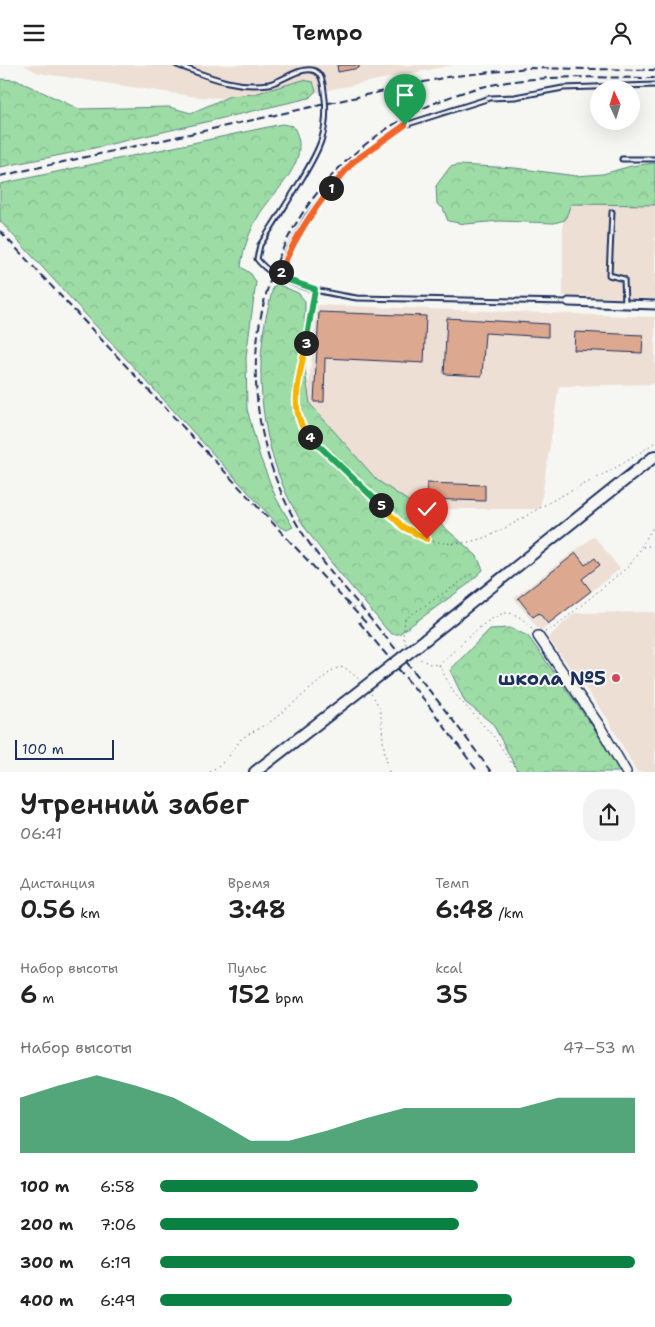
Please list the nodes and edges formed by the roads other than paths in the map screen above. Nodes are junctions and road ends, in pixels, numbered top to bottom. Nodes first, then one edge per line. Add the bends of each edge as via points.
1 (177, 65) edge
2 (655, 85) edge
3 (622, 159) dead end
4 (655, 159) edge
5 (612, 212) dead end
6 (279, 277) junction
7 (569, 302) joint
8 (625, 305) junction
9 (655, 305) edge
10 (655, 456) edge
11 (538, 636) road end
12 (255, 772) edge
13 (626, 772) edge

1 - 6 lane via 229,84 270,83 302,71 312,70 320,74 326,120 320,146 311,166 260,245 257,259
2 - 6 lane via 563,88 515,97 490,97 405,125 353,162 319,203 304,223
3 - 4 lane
5 - 8 lane via 609,275 624,279
6 - 7 lane via 357,298
7 - 8 street
8 - 9 street
10 - 12 main road, bridge
11 - 13 street via 599,725

